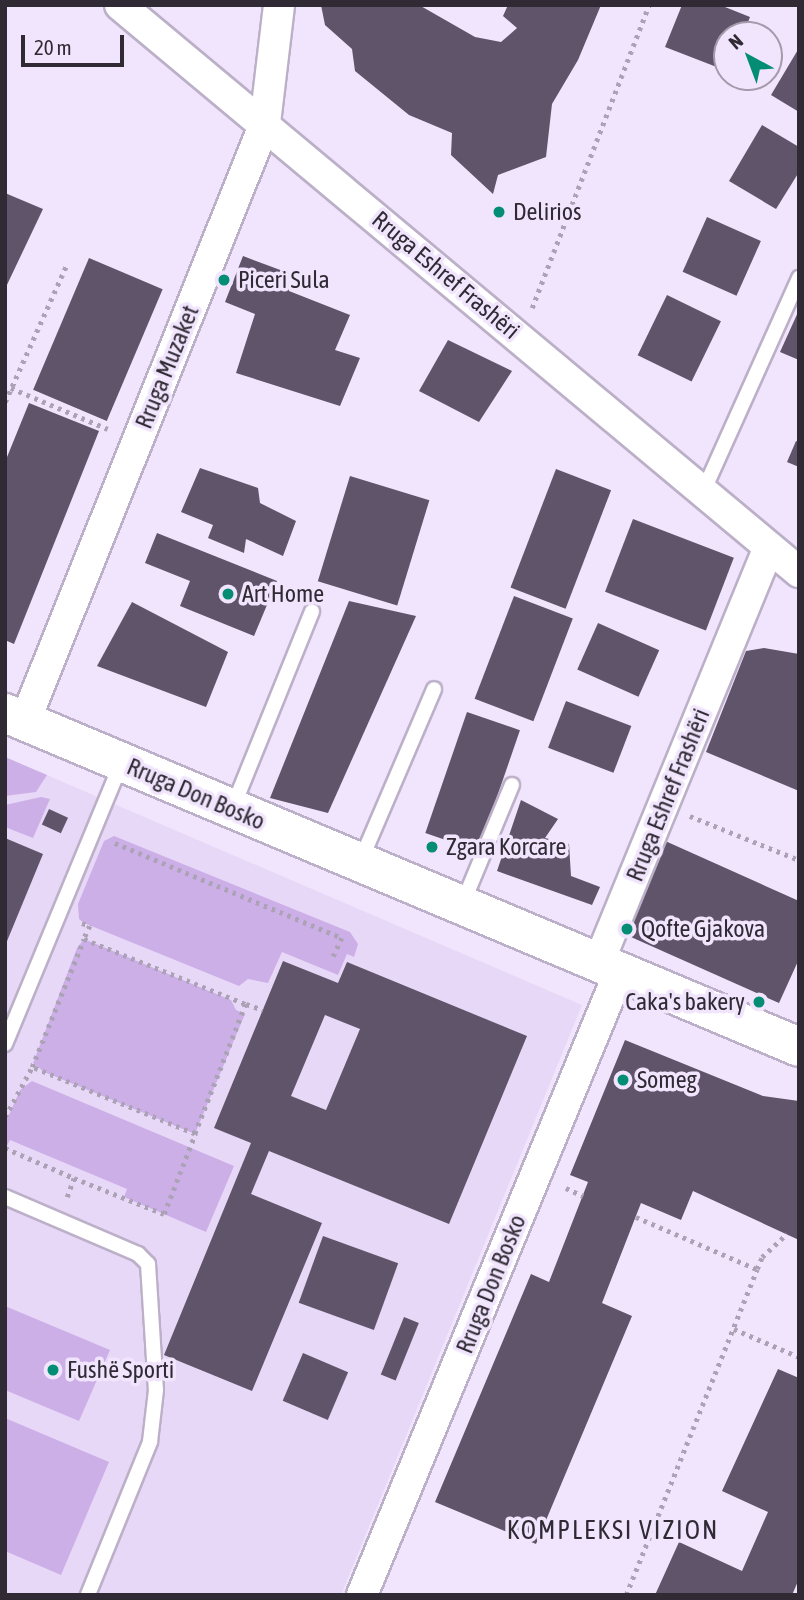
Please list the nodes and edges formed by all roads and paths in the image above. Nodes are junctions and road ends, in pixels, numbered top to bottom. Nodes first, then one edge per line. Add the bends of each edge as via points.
1 (120, 5) edge
2 (279, 5) edge
3 (649, 5) edge
4 (265, 123) junction
5 (67, 264) dead end
6 (799, 278) edge
7 (520, 338) junction
8 (11, 388) junction
9 (5, 402) edge
10 (138, 442) junction
11 (703, 492) junction
12 (769, 548) junction
13 (799, 572) edge
14 (312, 611) dead end
15 (434, 689) dead end
16 (15, 717) edge
17 (122, 763) junction
18 (512, 785) dead end
19 (664, 805) junction
20 (232, 808) junction
21 (106, 853) dead end
22 (799, 859) edge
23 (360, 864) junction
24 (461, 907) junction
25 (70, 918) dead end
26 (84, 939) junction
27 (332, 959) dead end
28 (609, 968) junction
29 (246, 1004) junction
30 (263, 1010) dead end
31 (5, 1044) edge
32 (799, 1048) edge
33 (32, 1067) junction
34 (5, 1117) edge
35 (195, 1134) junction
36 (5, 1148) edge
37 (74, 1178) junction
38 (575, 1192) dead end
39 (583, 1196) dead end
40 (5, 1197) edge
41 (636, 1217) dead end
42 (59, 1221) junction
43 (787, 1234) dead end
44 (757, 1269) junction
45 (734, 1329) junction
46 (799, 1357) edge
47 (88, 1595) edge
48 (362, 1595) edge
49 (626, 1595) edge

1 - 4 street, Rruga Eshref Frashëri
2 - 4 street, Rruga Muzaket
3 - 7 path
4 - 7 street, Rruga Eshref Frashëri
4 - 10 street, Rruga Muzaket
5 - 8 path
6 - 11 lane
7 - 11 street, Rruga Eshref Frashëri
8 - 9 path
8 - 10 path
10 - 16 street, Rruga Muzaket
11 - 12 street, Rruga Eshref Frashëri
12 - 13 street, Rruga Eshref Frashëri
12 - 19 street, Rruga Eshref Frashëri
14 - 20 lane
15 - 23 lane
16 - 17 main road, Rruga Don Bosko
17 - 20 main road, Rruga Don Bosko
17 - 31 lane
18 - 24 lane
19 - 22 path
19 - 28 street, Rruga Eshref Frashëri
20 - 23 main road, Rruga Don Bosko
21 - 27 path via 112,842 342,938
23 - 24 main road, Rruga Don Bosko
24 - 28 main road, Rruga Don Bosko
25 - 26 path via 90,926
26 - 29 path
26 - 33 path
28 - 32 main road, Rruga Don Bosko
28 - 48 street, Rruga Don Bosko
29 - 30 path
29 - 35 path
33 - 34 path
33 - 35 path
35 - 37 path via 164,1214
36 - 37 path
37 - 42 path
38 - 39 path
40 - 42 lane
41 - 44 path
42 - 47 lane via 138,1254 148,1264 156,1390 150,1442
43 - 44 path via 762,1257
44 - 45 path
45 - 46 path
45 - 49 path

